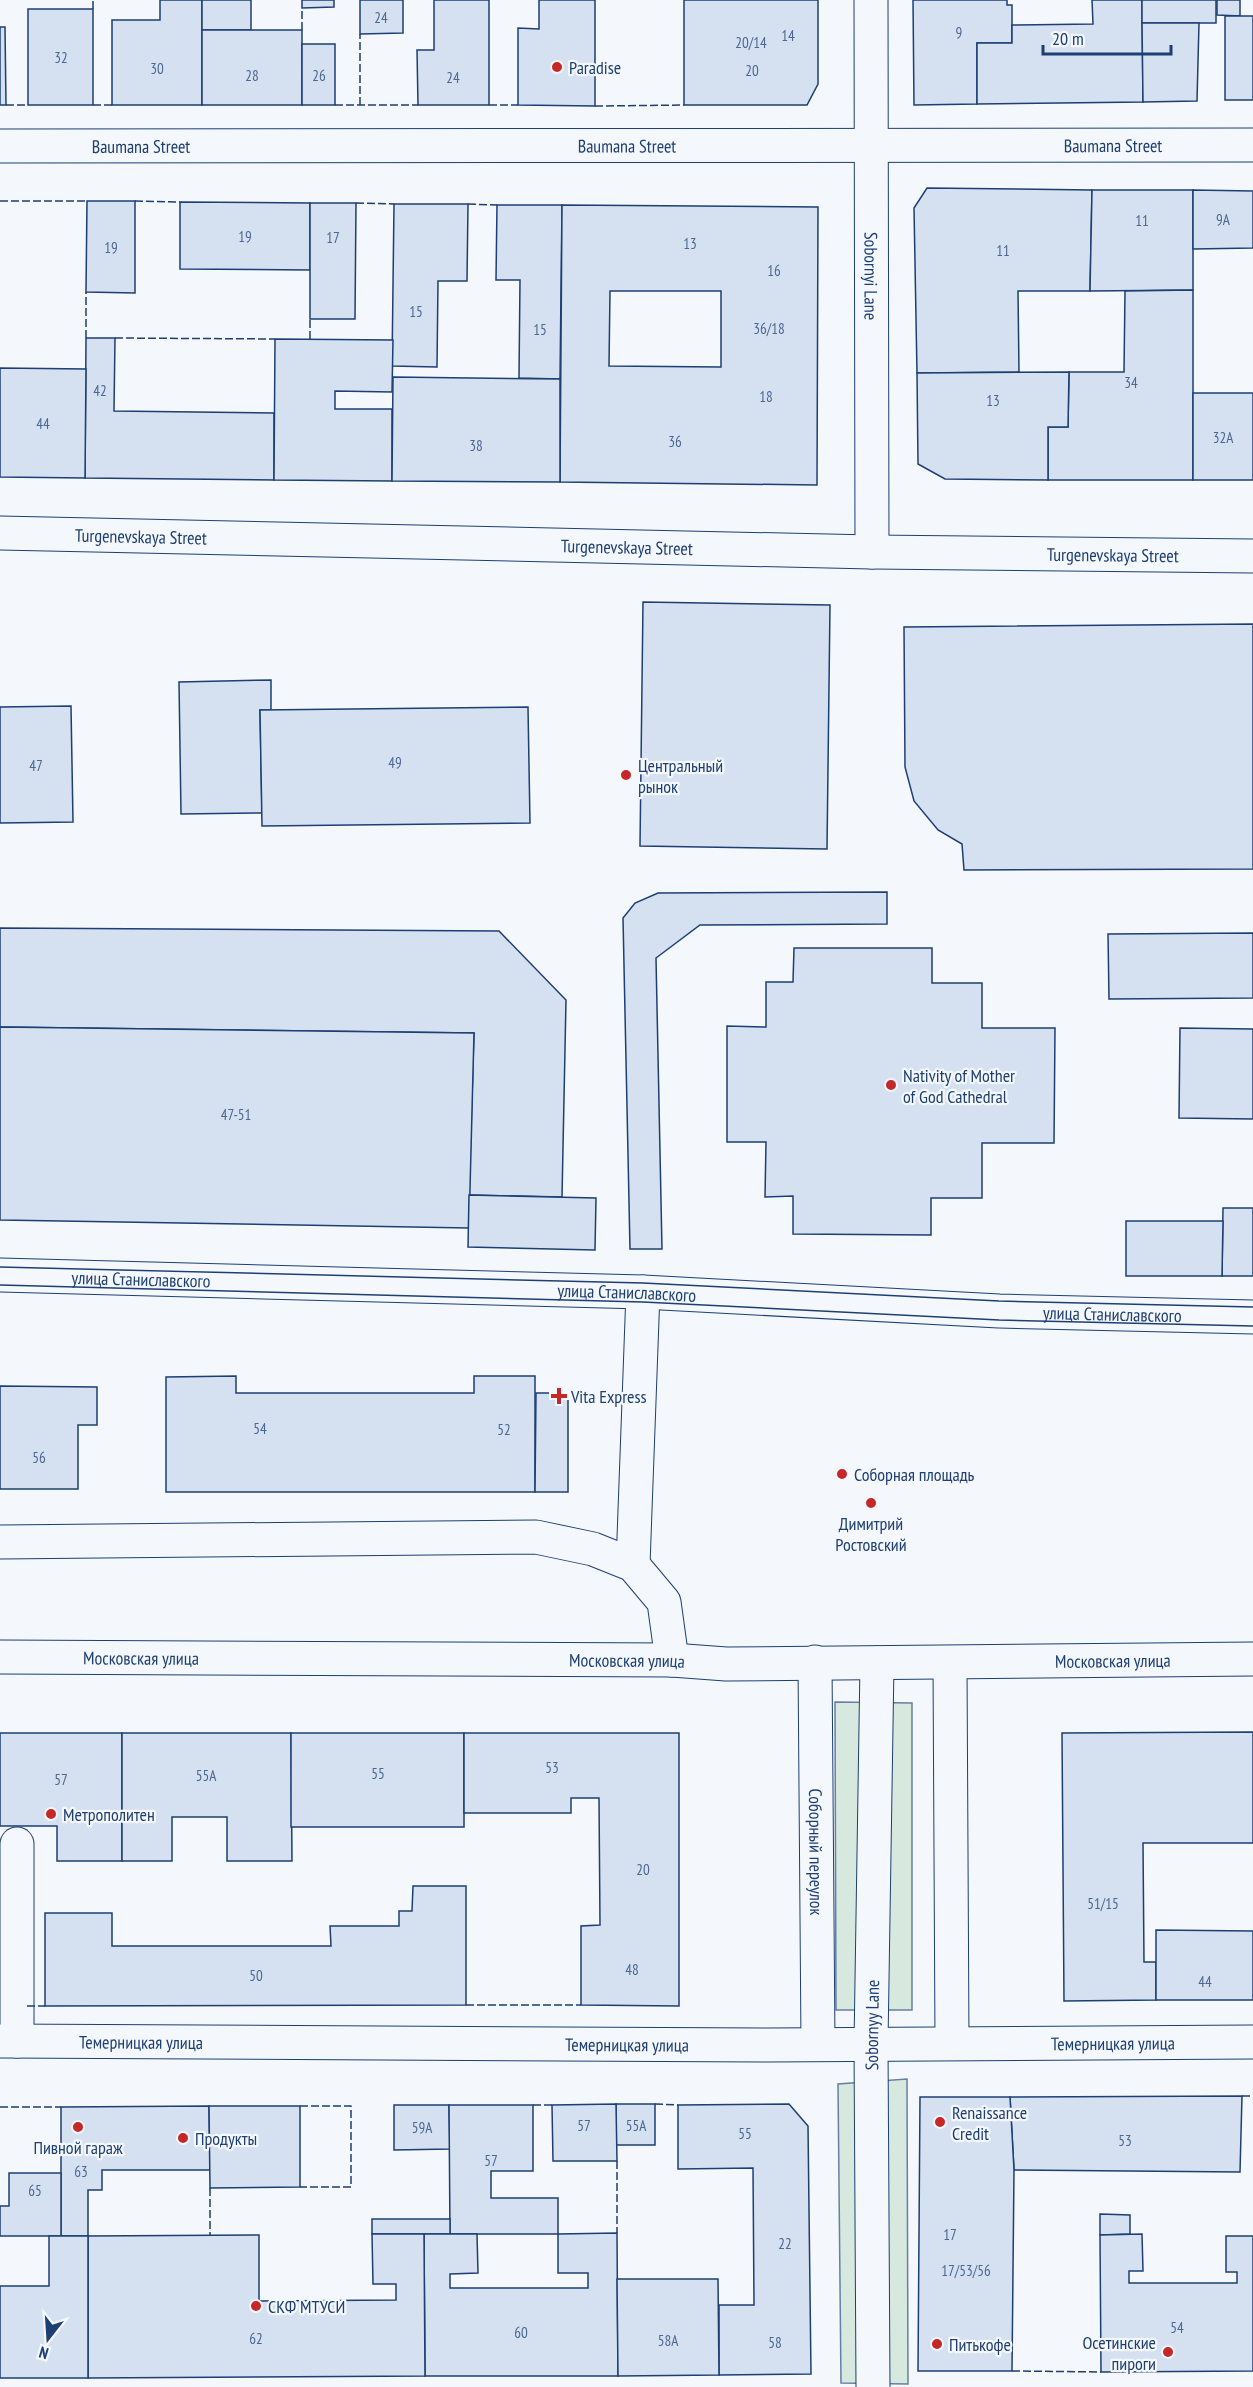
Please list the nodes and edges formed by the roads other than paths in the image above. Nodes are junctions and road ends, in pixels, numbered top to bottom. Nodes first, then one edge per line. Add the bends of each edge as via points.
1 (871, 0) edge
2 (870, 145) junction
3 (1253, 145) edge
4 (0, 146) edge
5 (0, 533) edge
6 (872, 552) junction
7 (1253, 556) edge
8 (0, 1275) edge
9 (643, 1292) junction
10 (1253, 1317) edge
11 (0, 1542) edge
12 (633, 1565) junction
13 (0, 1657) edge
14 (1253, 1659) edge
15 (672, 1660) junction
16 (815, 1662) junction
17 (877, 1663) junction
18 (950, 1663) junction
19 (17, 1844) dead end
20 (8, 2041) edge
21 (1253, 2042) edge
22 (952, 2043) junction
23 (818, 2044) junction
24 (871, 2044) junction
25 (873, 2387) edge

1 - 2 street, Sobornyi Lane
2 - 3 street, Baumana Street
2 - 4 street, Baumana Street
2 - 6 street, Sobornyi Lane
5 - 6 street, Turgenevskaya Street
6 - 7 street, Turgenevskaya Street
8 - 9 street, улица Станиславского
9 - 10 street, улица Станиславского via 999,1311
9 - 12 street
11 - 12 street via 536,1537 592,1549
12 - 15 street via 664,1602
13 - 15 street, Московская улица
14 - 18 street, Московская улица
15 - 16 street, Московская улица via 726,1664
16 - 17 street, Московская улица
16 - 23 street, Соборный переулок
17 - 18 street, Московская улица
17 - 24 street, Sobornyy Lane
18 - 22 street
19 - 20 street
20 - 23 street, Темерницкая улица
21 - 22 street, Темерницкая улица
22 - 24 street, Темерницкая улица
23 - 24 street, Темерницкая улица
24 - 25 street, Sobornyy Lane

